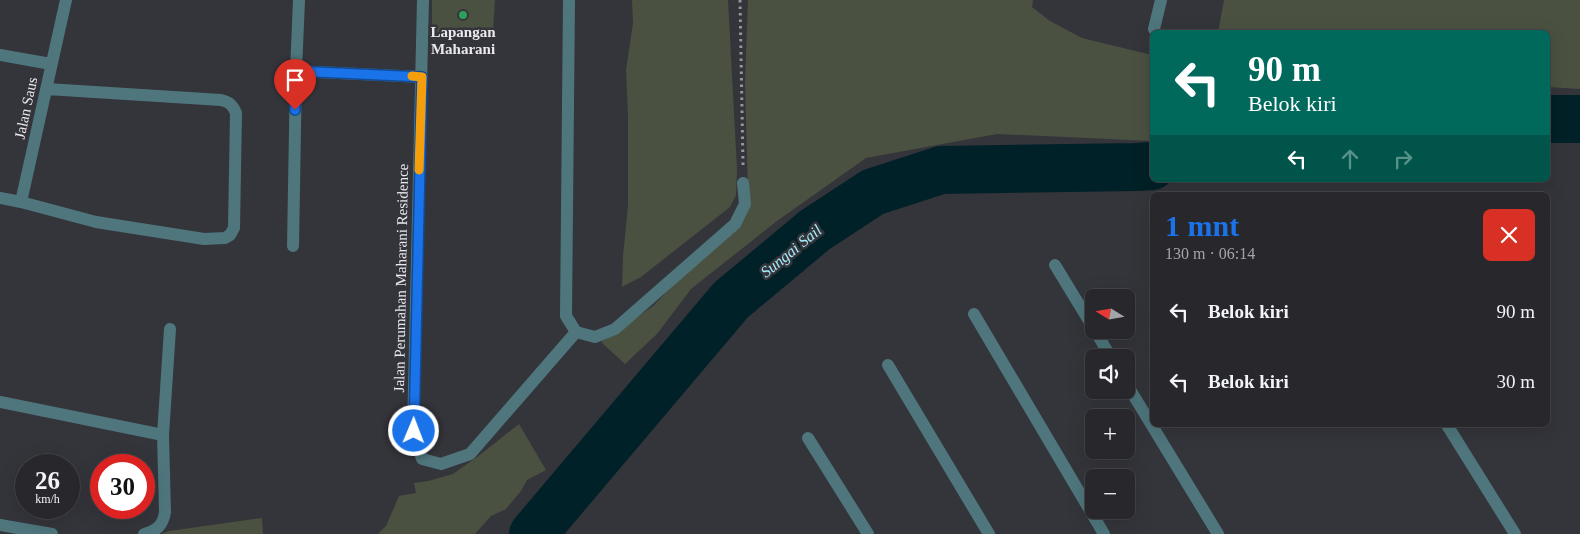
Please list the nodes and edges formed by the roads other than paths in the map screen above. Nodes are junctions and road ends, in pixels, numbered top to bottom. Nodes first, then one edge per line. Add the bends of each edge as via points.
1 (66, 0) edge
2 (299, 0) edge
3 (423, 0) edge
4 (569, 0) edge
5 (1161, 0) edge
6 (1154, 29) dead end
7 (0, 55) edge
8 (51, 64) junction
9 (296, 71) junction
10 (422, 77) junction
11 (47, 89) junction
12 (743, 183) road end
13 (0, 198) edge
14 (21, 202) junction
15 (293, 246) dead end
16 (1055, 265) dead end
17 (974, 314) dead end
18 (1085, 314) edge
19 (170, 329) dead end
20 (576, 332) junction
21 (888, 365) dead end
22 (1135, 397) edge
23 (0, 402) edge
24 (1150, 422) edge
25 (1153, 427) edge
26 (1448, 427) edge
27 (163, 434) junction
28 (808, 438) dead end
29 (0, 525) edge
30 (52, 534) edge
31 (144, 534) edge
32 (868, 534) edge
33 (989, 534) edge
34 (1104, 534) edge
35 (1218, 534) edge
36 (1515, 534) edge

1 - 8 street, Jalan Saus
2 - 9 street
3 - 10 street, Jalan Perumahan Maharani Residence
4 - 20 street via 566,316
5 - 6 street
7 - 8 street
8 - 11 street, Jalan Saus
9 - 10 street
9 - 15 street
10 - 20 street, Jalan Perumahan Maharani Residence via 414,431 422,459 440,464 470,454
11 - 14 street, Jalan Saus
11 - 14 street via 221,100 233,105 236,112 234,228 225,238 204,238 96,222
12 - 20 street via 745,204 735,224 614,329 595,337
13 - 14 street
16 - 18 street
17 - 34 street
19 - 27 street
21 - 33 street
22 - 24 street
23 - 27 street
25 - 35 street
26 - 36 street
27 - 31 street via 163,521 156,530
28 - 32 street
29 - 30 street

